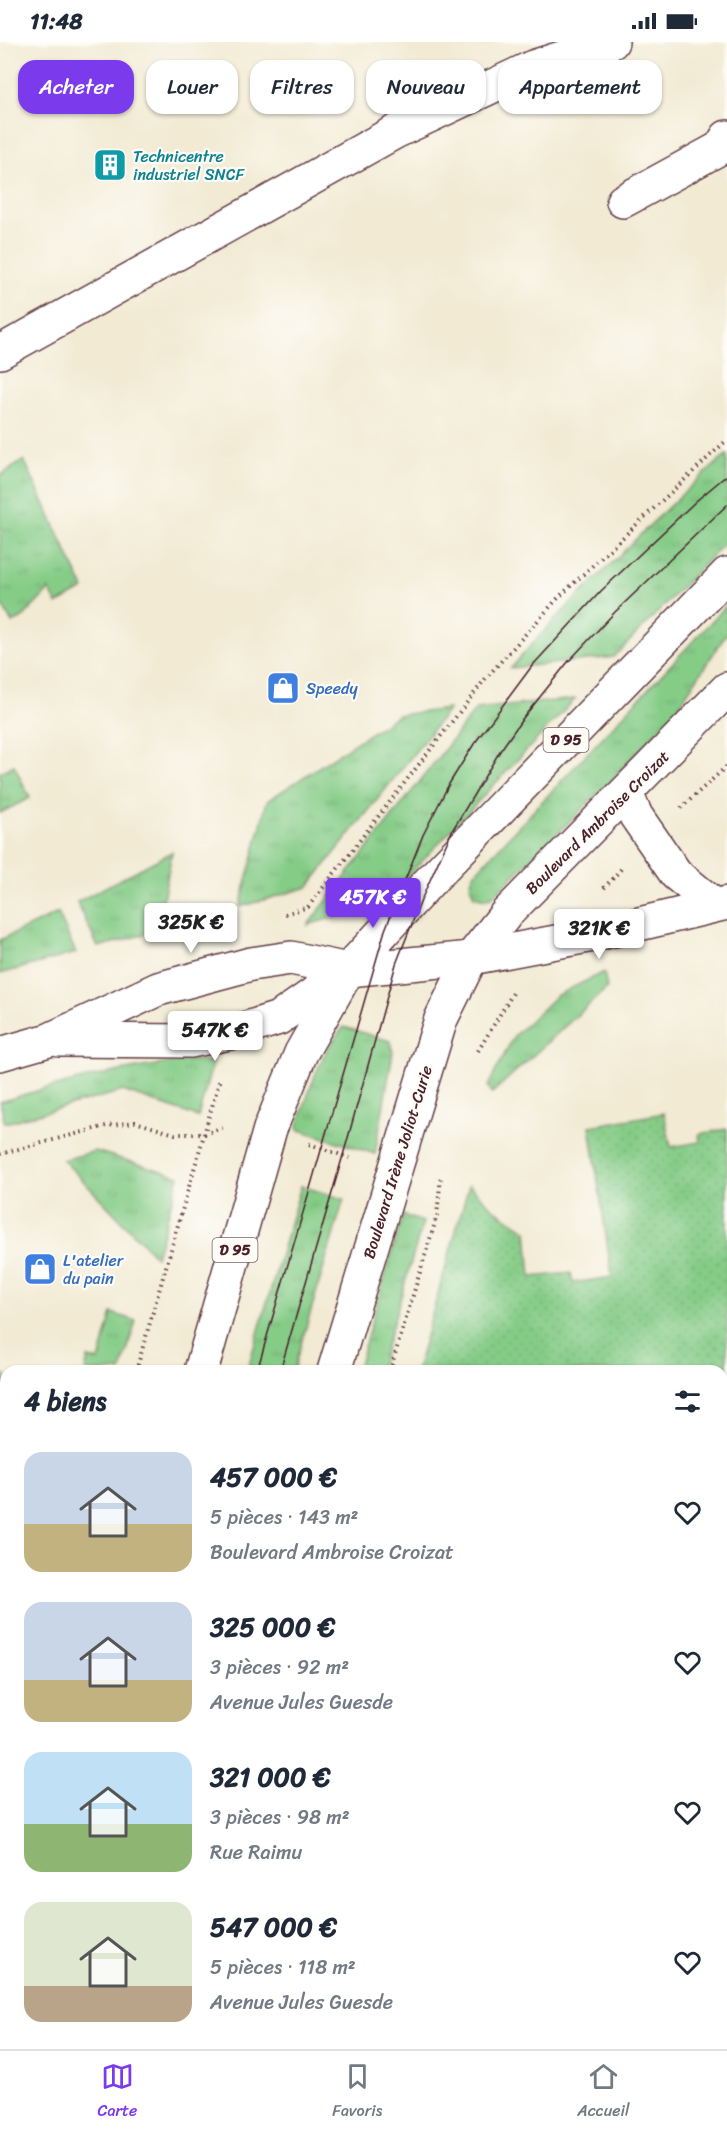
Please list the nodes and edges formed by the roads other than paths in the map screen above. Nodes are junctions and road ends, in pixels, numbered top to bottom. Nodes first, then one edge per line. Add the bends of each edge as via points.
1 (612, 42) edge
2 (727, 138) edge
3 (622, 201) dead end
4 (0, 352) edge
5 (727, 574) edge
6 (727, 689) edge
7 (626, 793) junction
8 (721, 904) edge
9 (406, 908) junction
10 (471, 958) junction
11 (390, 965) junction
12 (348, 970) junction
13 (49, 1040) junction
14 (0, 1054) edge
15 (203, 1365) edge
16 (336, 1365) edge

1 - 4 main road via 533,67 395,132
2 - 3 main road via 720,148
5 - 9 main road, D 95
6 - 7 main road, Boulevard Ambroise Croizat
7 - 8 main road via 636,816 676,874
7 - 10 main road, Boulevard Ambroise Croizat via 507,913
8 - 10 main road via 593,935
9 - 11 main road
9 - 12 main road, D 95
10 - 11 main road
10 - 16 main road, Boulevard Irène Joliot-Curie via 441,1019
11 - 12 main road
12 - 13 main road via 291,957 251,964 159,989
12 - 13 main road via 279,1018 234,1032 190,1041
12 - 15 main road, D 95 via 301,1053 270,1129
13 - 14 main road

